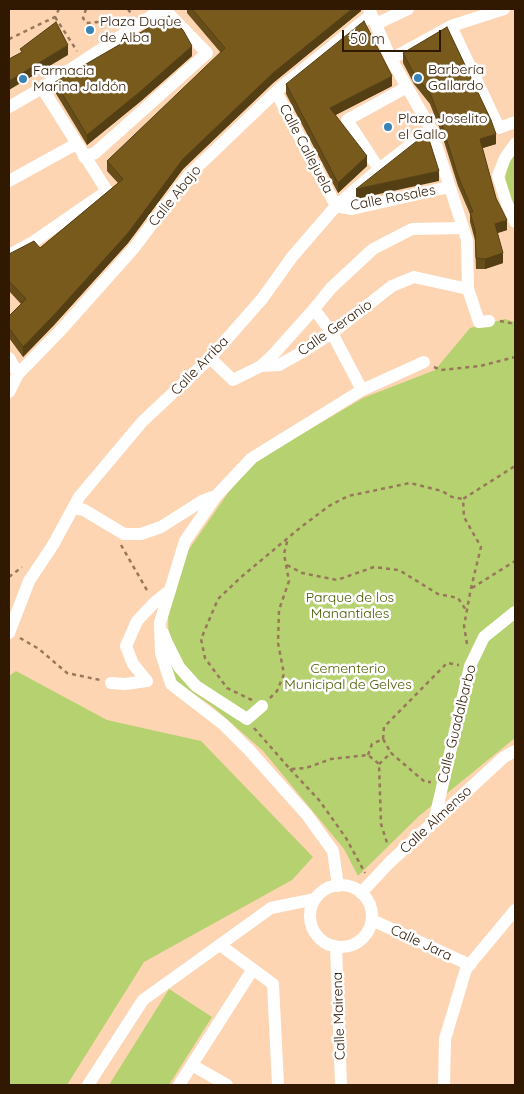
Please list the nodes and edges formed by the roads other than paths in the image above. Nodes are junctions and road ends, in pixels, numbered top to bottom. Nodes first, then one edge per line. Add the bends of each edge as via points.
1 (163, 9) edge
2 (408, 9) edge
3 (504, 9) edge
4 (372, 16) edge
5 (451, 26) junction
6 (391, 59) junction
7 (407, 87) junction
8 (42, 88) junction
9 (276, 92) junction
10 (9, 107) edge
11 (515, 122) edge
12 (431, 129) junction
13 (76, 144) junction
14 (515, 144) edge
15 (84, 157) junction
16 (378, 169) junction
17 (9, 181) edge
18 (449, 187) junction
19 (336, 206) junction
20 (515, 222) edge
21 (462, 228) junction
22 (9, 255) edge
23 (468, 289) junction
24 (314, 310) junction
25 (484, 322) dead end
26 (332, 333) junction
27 (9, 358) edge
28 (210, 358) junction
29 (424, 362) road end
30 (261, 366) junction
31 (18, 374) junction
32 (362, 390) junction
33 (9, 392) edge
34 (216, 496) junction
35 (74, 508) junction
36 (169, 591) junction
37 (515, 612) edge
38 (160, 623) junction
39 (9, 632) edge
40 (111, 683) road end
41 (262, 706) road end
42 (515, 751) edge
43 (434, 822) junction
44 (338, 886) junction
45 (366, 888) junction
46 (315, 899) junction
47 (515, 910) edge
48 (372, 920) junction
49 (220, 945) junction
50 (336, 947) junction
51 (470, 965) junction
52 (253, 969) junction
53 (192, 1064) junction
54 (88, 1085) edge
55 (179, 1085) edge
56 (227, 1085) edge
57 (278, 1085) edge
58 (341, 1085) edge
59 (444, 1085) edge

1 - 8 street
1 - 15 street via 207,53 95,154
2 - 4 street, Calle Abajo
3 - 5 street
4 - 6 street
4 - 9 street, Calle Abajo
5 - 6 street
5 - 11 street via 499,128
6 - 7 street
7 - 12 street
7 - 16 street via 347,120
8 - 10 street
8 - 13 street
9 - 19 street, Calle Callejuela
9 - 31 street, Calle Abajo via 189,175 134,248
12 - 16 street, Calle Arriba
12 - 18 street
13 - 15 street
13 - 17 street
14 - 20 street via 498,176
15 - 22 street via 107,191
16 - 19 street, Calle Arriba
18 - 19 street, Calle Rosales via 352,209
18 - 21 street
19 - 28 street, Calle Arriba
21 - 23 street via 467,240
21 - 24 street via 412,229 373,249 331,288
23 - 25 street
23 - 26 street, Calle Geranio via 414,277 392,286
24 - 26 street
24 - 30 street
26 - 30 street, Calle Geranio via 279,366
26 - 32 street
27 - 31 street
28 - 30 street, Calle Geranio via 233,380
28 - 35 street, Calle Arriba via 142,422 79,497
29 - 32 street
31 - 33 street, Calle Abajo
32 - 34 street via 252,458
34 - 35 street via 141,534 124,534 84,510
34 - 36 street via 185,541
35 - 39 street, Calle Arriba via 29,581
36 - 38 street
36 - 40 street via 137,621 126,646 133,664 146,681
37 - 43 street, Calle Guadalbarbo via 484,636 470,666
38 - 41 street via 179,667 196,686 247,719
38 - 44 street via 161,653 171,684 249,750 307,815 333,851
42 - 43 street, Calle Almenso via 504,757
43 - 45 street, Calle Almenso
44 - 45 street
44 - 46 street via 322,891
45 - 48 street
46 - 49 street via 271,908
46 - 50 street via 310,913 312,928 326,944
47 - 51 street
48 - 50 street via 369,930 355,944
48 - 51 street, Calle Jara
49 - 52 street
49 - 54 street via 143,1000
50 - 58 street, Calle Mairena
51 - 59 street via 445,1039
52 - 53 street
52 - 57 street via 272,984
53 - 55 street
53 - 56 street

